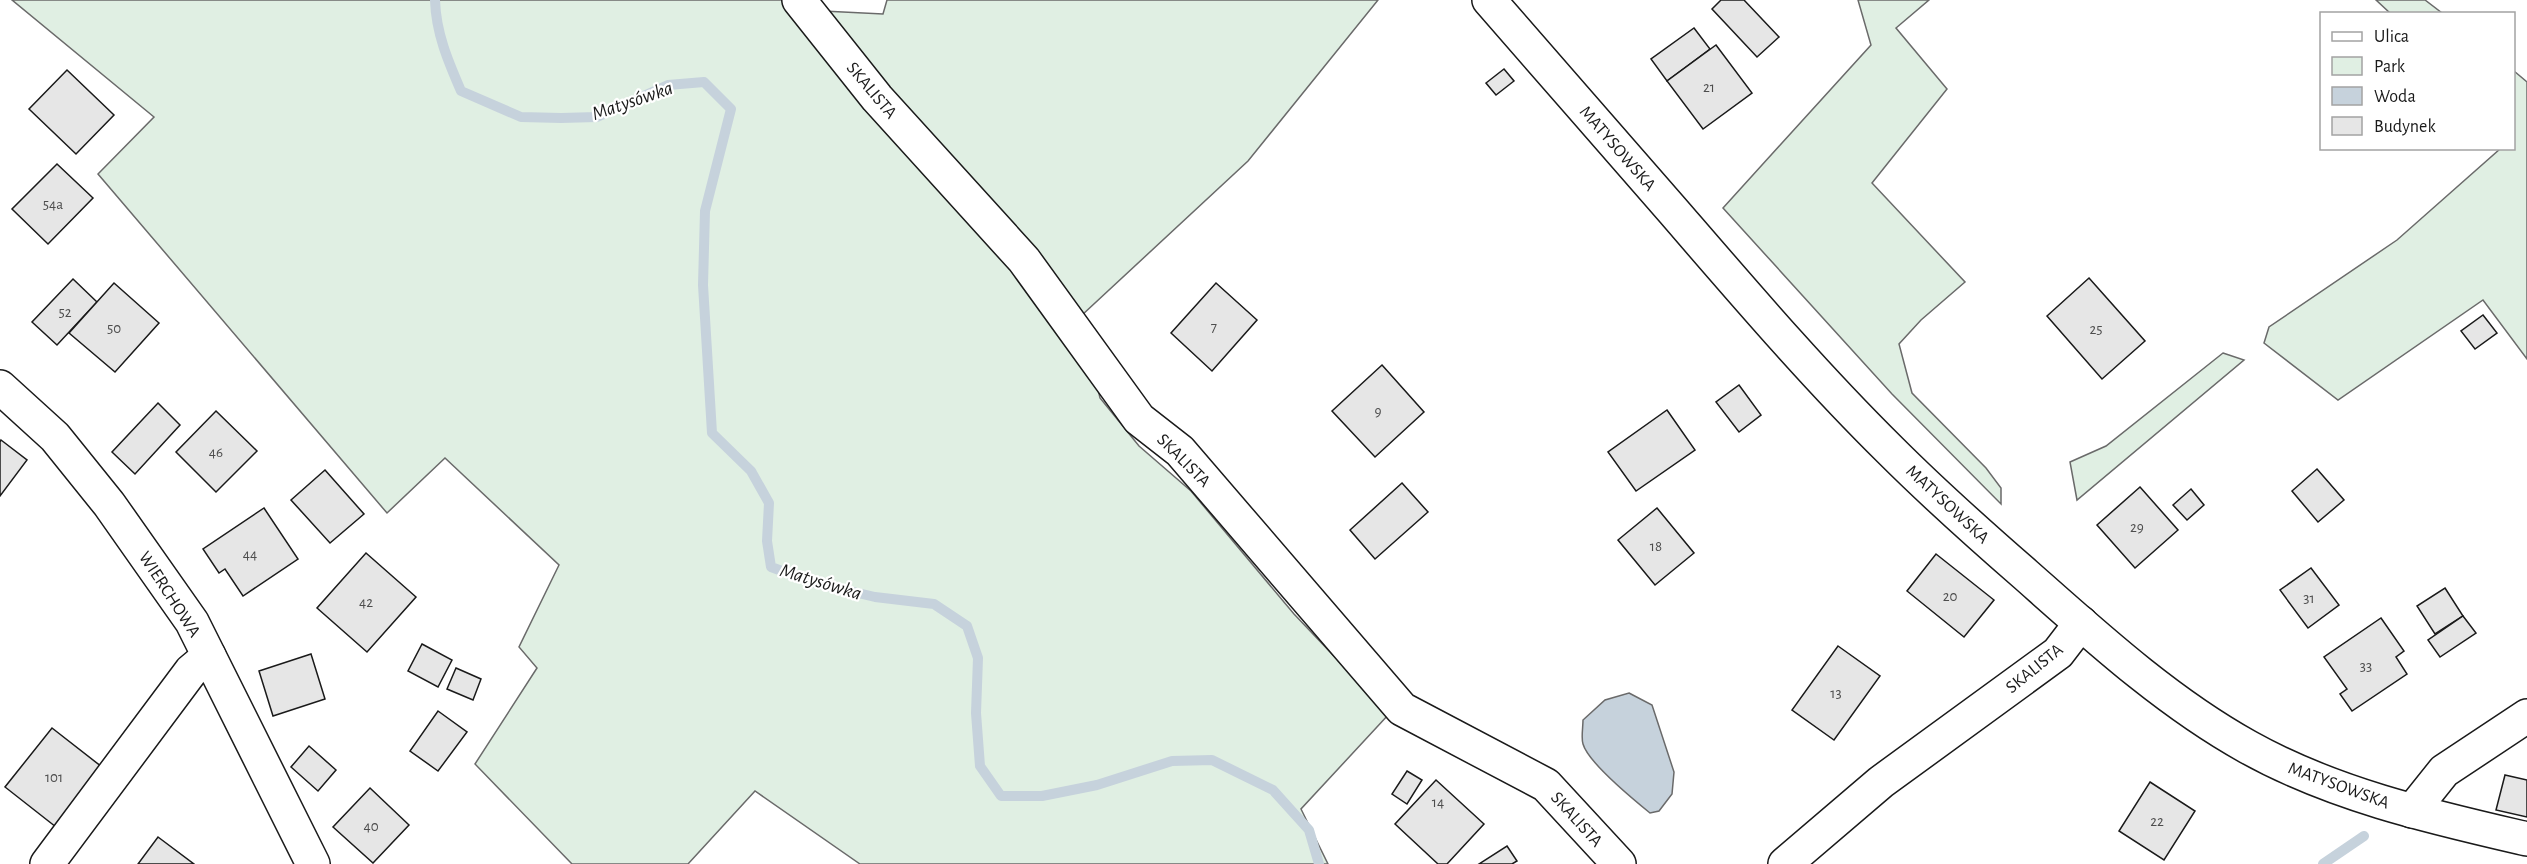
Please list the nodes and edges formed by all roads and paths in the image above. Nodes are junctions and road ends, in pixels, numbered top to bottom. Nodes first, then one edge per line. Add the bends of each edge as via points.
1 (799, 0) edge
2 (1489, 0) edge
3 (0, 387) edge
4 (2081, 623) junction
5 (208, 656) junction
6 (2527, 716) edge
7 (2412, 811) junction
8 (2527, 838) edge
9 (47, 864) edge
10 (313, 864) edge
11 (1619, 864) edge
12 (1785, 864) edge

1 - 11 street, SKALISTA via 877,98 1024,260 1139,418 1180,451 1402,709 1546,785
2 - 4 street, MATYSOWSKA via 1828,386 1899,459
3 - 5 street, WIERCHOWA via 55,437 109,504 192,622
4 - 7 street, MATYSOWSKA via 2209,723 2249,748 2306,774
4 - 12 street, SKALISTA via 2058,653 1881,782
5 - 9 street via 191,671
5 - 10 street, WIERCHOWA
6 - 7 street via 2444,771
7 - 8 street, MATYSOWSKA

